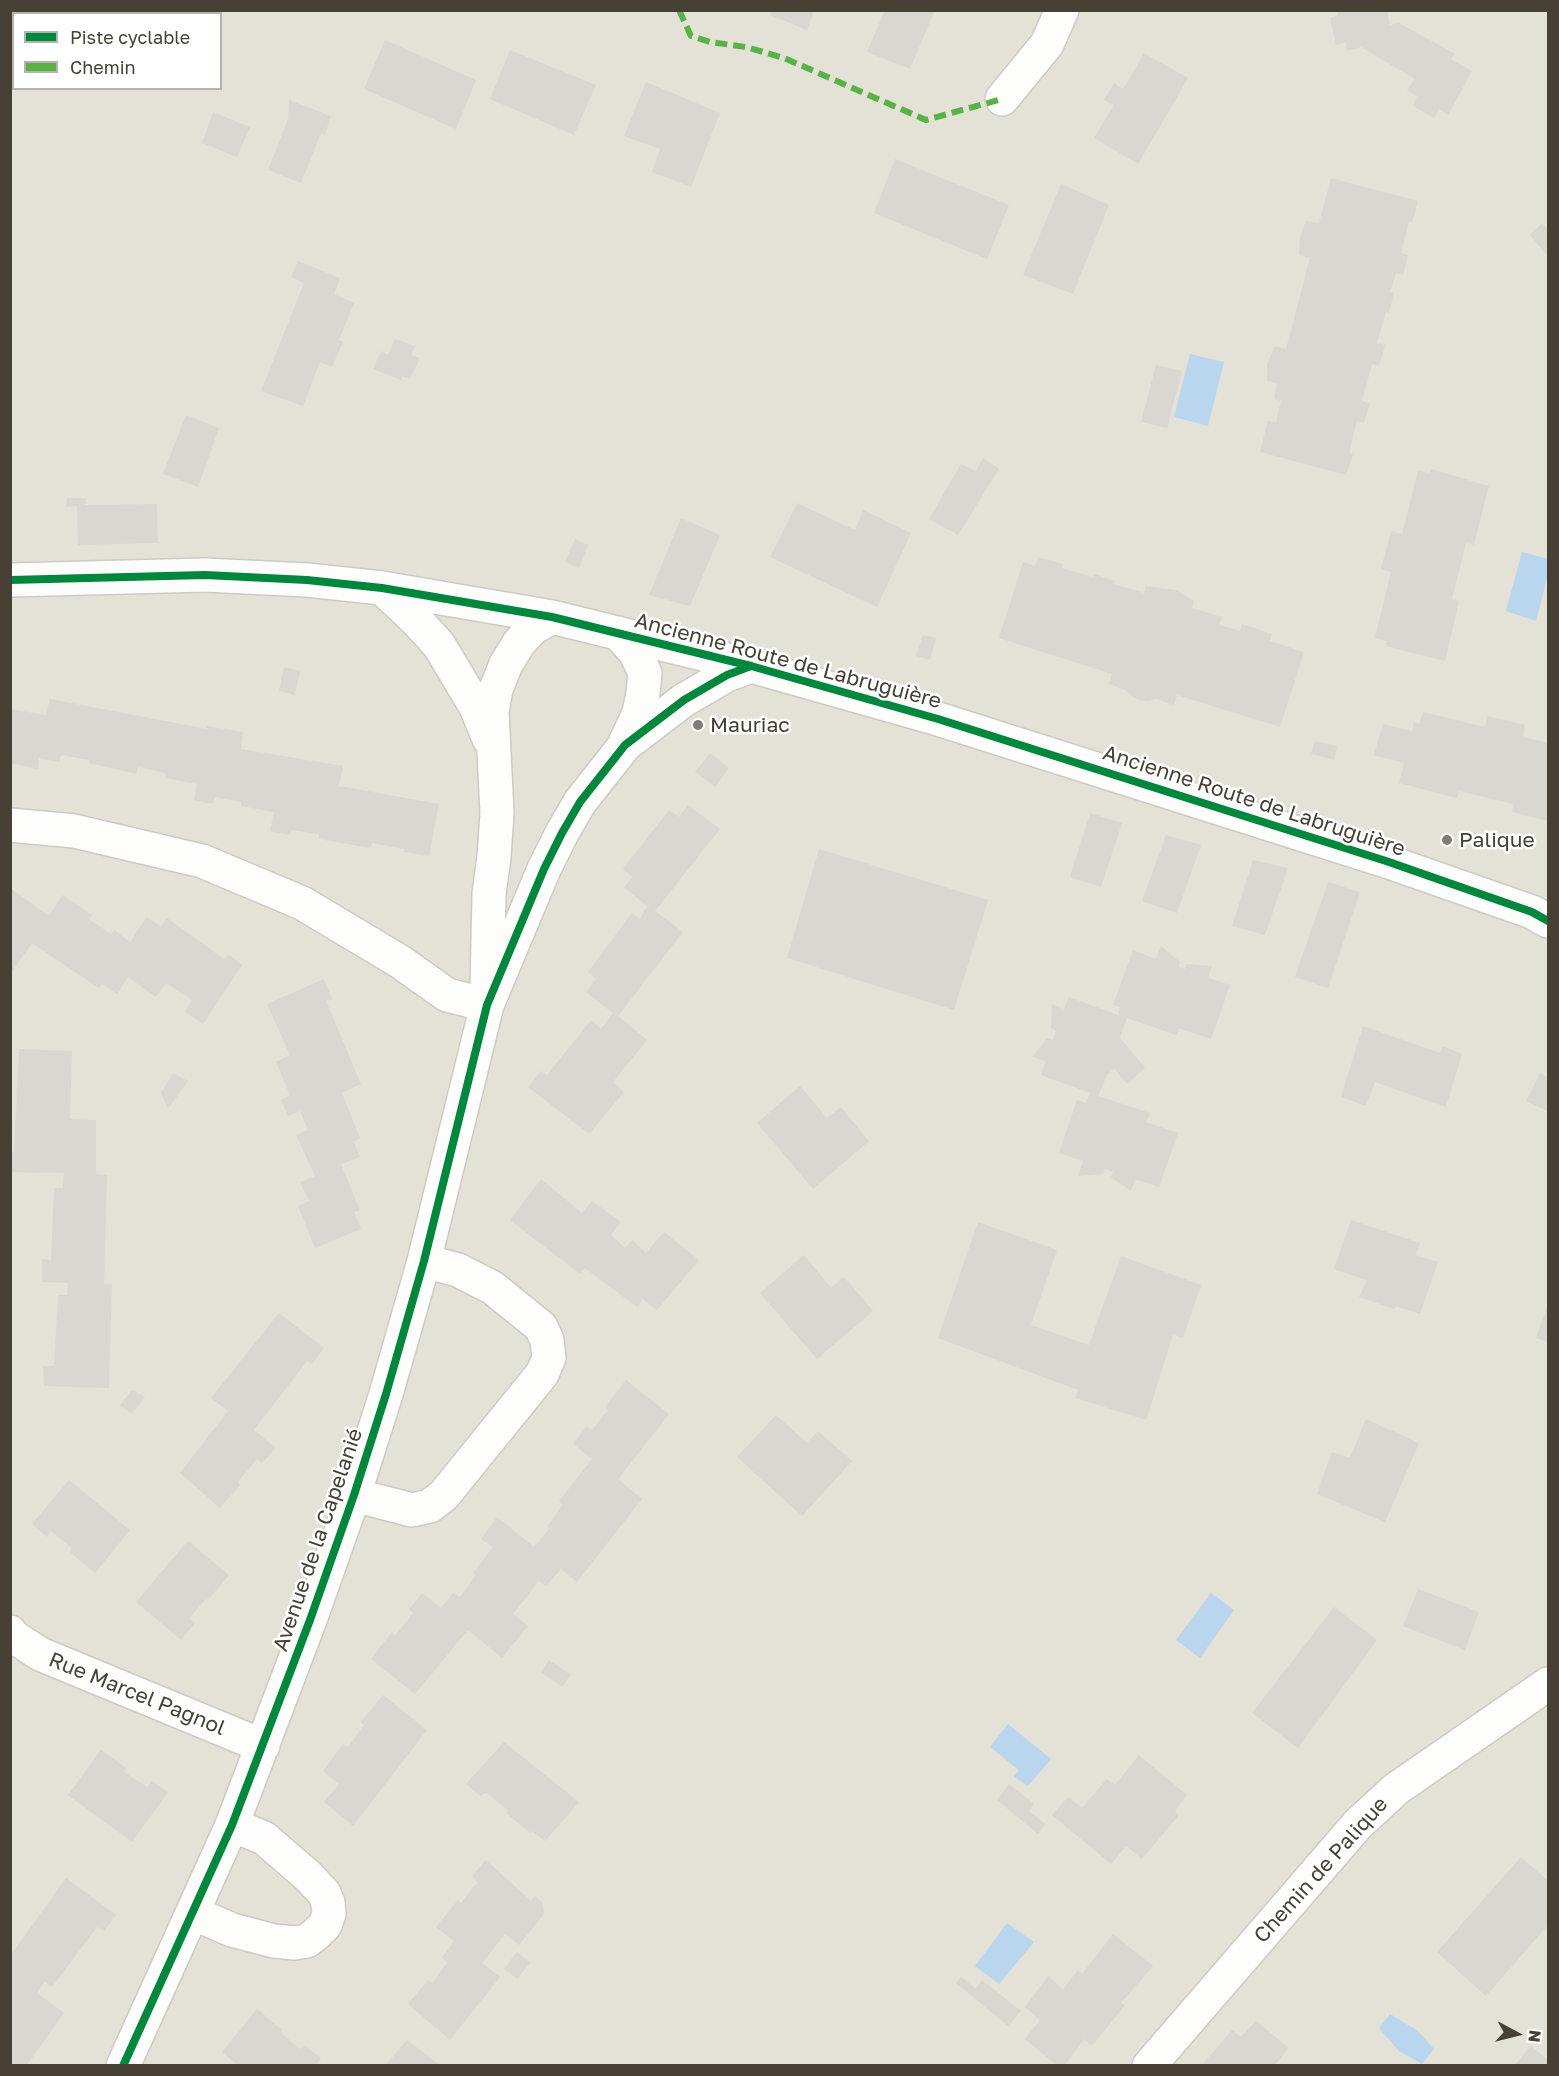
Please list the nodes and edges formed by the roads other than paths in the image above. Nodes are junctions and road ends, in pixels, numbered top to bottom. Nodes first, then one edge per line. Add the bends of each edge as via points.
1 (1062, 10) edge
2 (1002, 99) dead end
3 (10, 580) edge
4 (382, 588) junction
5 (552, 617) junction
6 (618, 633) junction
7 (751, 666) junction
8 (625, 744) junction
9 (493, 748) junction
10 (10, 825) edge
11 (1543, 916) edge
12 (487, 1005) junction
13 (424, 1261) junction
14 (354, 1495) junction
15 (12, 1637) edge
16 (1548, 1684) edge
17 (263, 1746) junction
18 (232, 1825) junction
19 (193, 1913) junction
20 (123, 2066) edge
21 (1149, 2066) edge

1 - 2 street via 1047,44
3 - 4 street, Ancienne Route de Labruguière via 205,575
4 - 5 street, Ancienne Route de Labruguière
4 - 9 street via 439,645 476,707
5 - 6 street, Ancienne Route de Labruguière
5 - 9 street via 533,628 506,664 492,712
6 - 7 street, Ancienne Route de Labruguière
6 - 8 street via 635,652 645,673 639,712
7 - 8 street via 684,700
7 - 11 street, Ancienne Route de Labruguière via 972,730 1386,861
8 - 12 street via 562,833
9 - 12 street via 497,813 489,894
10 - 12 street via 74,831 202,861 303,903 447,995
12 - 13 street, Avenue de la Capelanié
13 - 14 street, Avenue de la Capelanié
13 - 14 street via 458,1270 493,1288 541,1328 549,1358 543,1374 444,1495 430,1506 412,1510
14 - 17 street, Avenue de la Capelanié
15 - 17 street, Rue Marcel Pagnol via 40,1654
16 - 21 street, Chemin de Palique via 1396,1789 1358,1824
17 - 18 street, Avenue de la Capelanié
18 - 19 street, Avenue de la Capelanié
18 - 19 street via 264,1838 324,1893 329,1914 325,1925 307,1941 295,1943 232,1930
19 - 20 street, Avenue de la Capelanié

